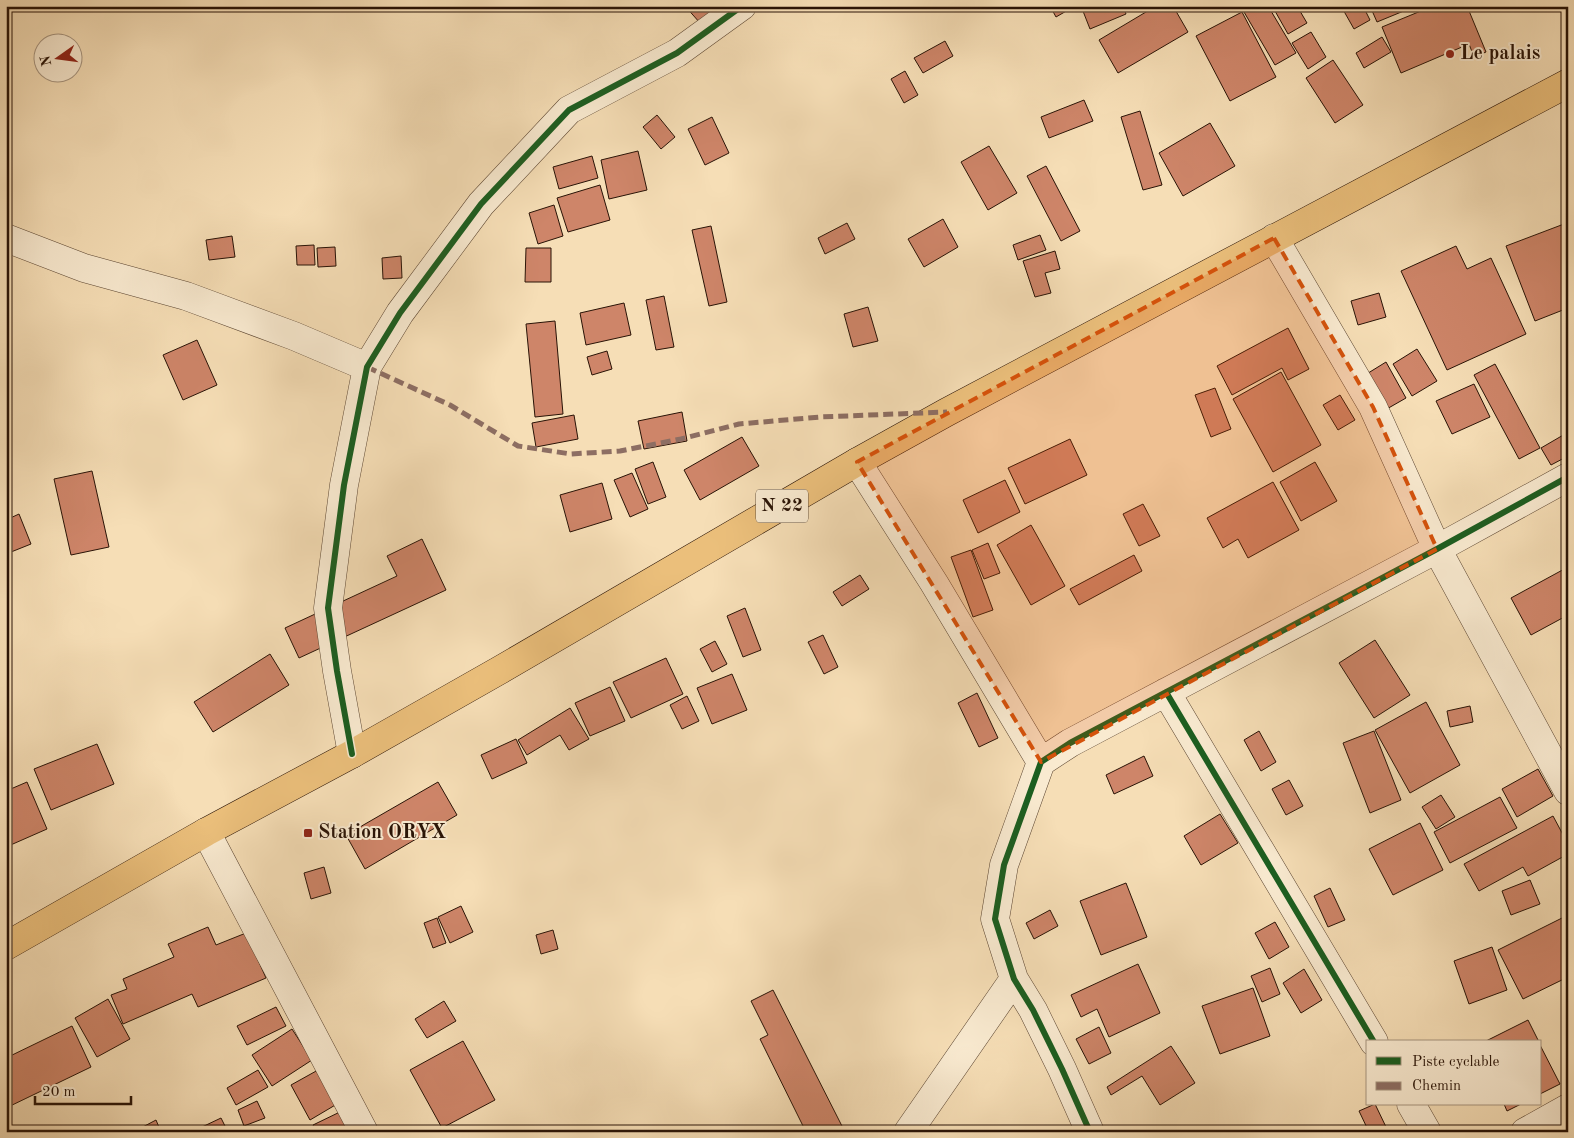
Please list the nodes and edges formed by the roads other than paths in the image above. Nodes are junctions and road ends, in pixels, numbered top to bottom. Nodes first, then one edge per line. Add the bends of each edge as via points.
1 (742, 6) edge
2 (1568, 83) edge
3 (6, 238) edge
4 (1274, 238) junction
5 (367, 367) junction
6 (857, 462) junction
7 (1568, 477) edge
8 (1437, 549) junction
9 (1166, 692) junction
10 (352, 754) junction
11 (1041, 762) junction
12 (1568, 791) edge
13 (206, 832) junction
14 (6, 946) edge
15 (1014, 979) junction
16 (1373, 1040) edge
17 (1412, 1106) edge
18 (1568, 1108) edge
19 (364, 1132) edge
20 (908, 1132) edge
21 (1090, 1132) edge
22 (1427, 1132) edge
23 (1525, 1132) edge

1 - 5 street via 677,53 569,110 482,204 400,313
2 - 4 main road, N 22
3 - 5 street via 84,268 186,296
4 - 6 main road, N 22
4 - 8 street via 1373,407
5 - 10 street via 344,485 328,608
6 - 10 main road, N 22
6 - 11 street
7 - 8 street
8 - 9 street
8 - 12 street
9 - 11 street
9 - 16 street
10 - 13 main road, N 22
11 - 15 street via 1004,865 995,919
13 - 14 main road, N 22
13 - 19 street
15 - 20 street
15 - 21 street via 1033,1010
17 - 22 street
18 - 23 street

